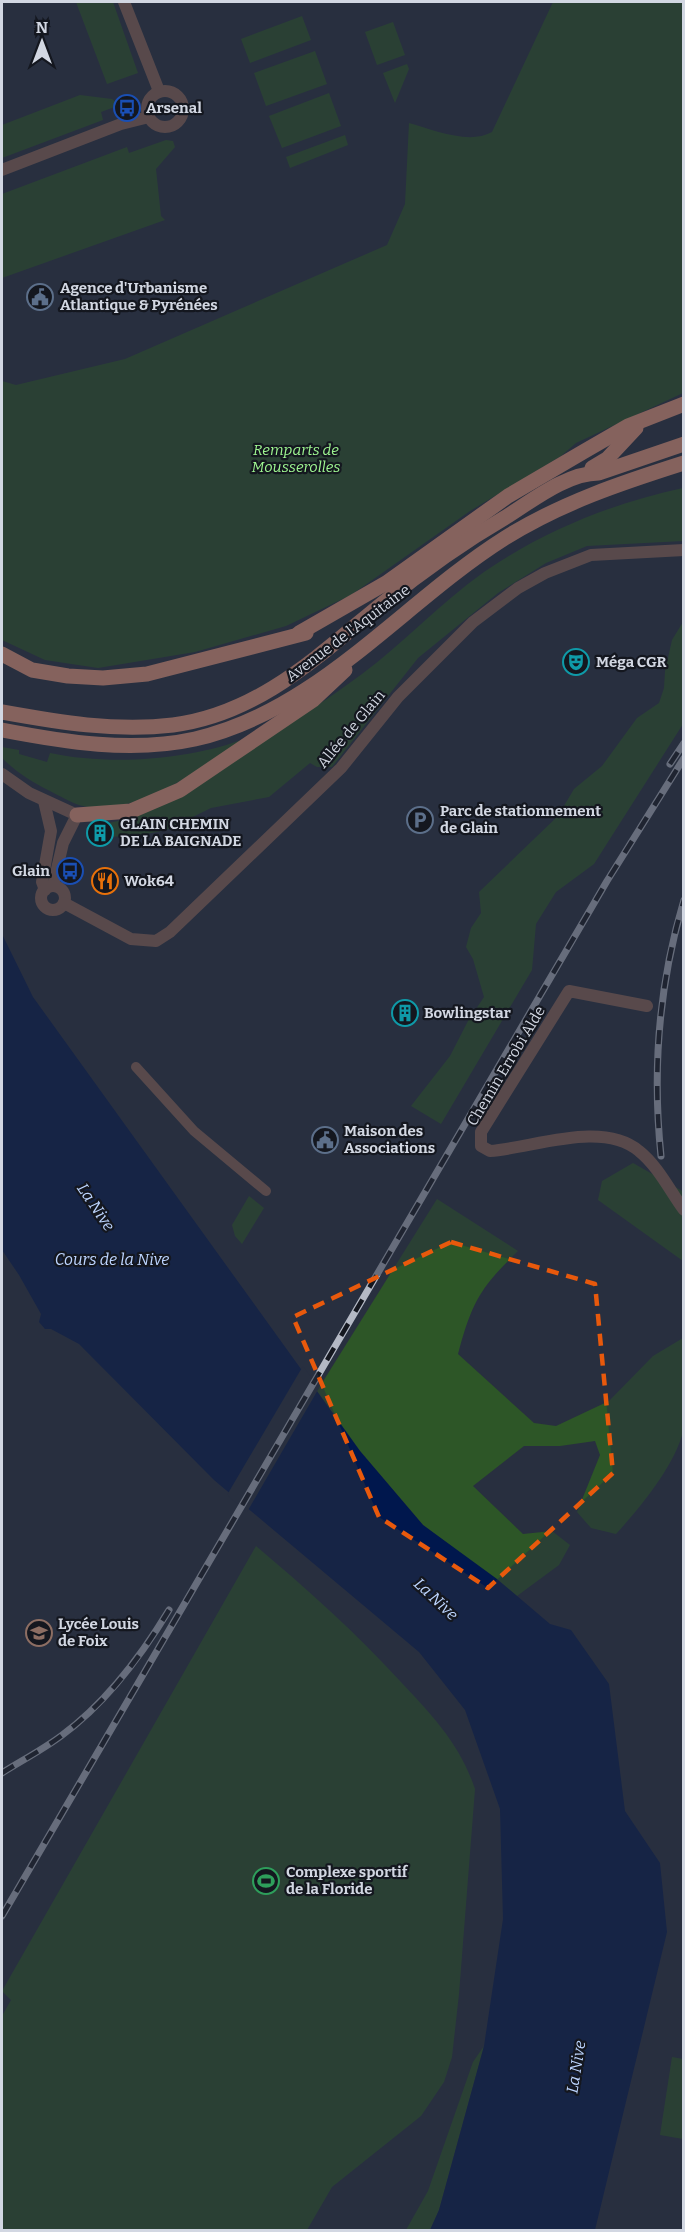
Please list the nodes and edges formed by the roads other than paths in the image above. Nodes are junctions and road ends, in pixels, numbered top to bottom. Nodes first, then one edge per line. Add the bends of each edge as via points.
1 (124, 2) edge
2 (159, 91) junction
3 (149, 117) junction
4 (2, 170) edge
5 (684, 405) edge
6 (642, 422) junction
7 (684, 444) edge
8 (684, 463) edge
9 (586, 473) junction
10 (684, 550) edge
11 (384, 603) junction
12 (299, 633) junction
13 (361, 647) junction
14 (2, 654) edge
15 (7, 713) edge
16 (6, 731) edge
17 (2, 774) edge
18 (44, 801) junction
19 (77, 815) junction
20 (49, 888) junction
21 (64, 903) junction
22 (647, 1006) dead end
23 (136, 1067) dead end
24 (266, 1191) dead end
25 (684, 1210) edge

1 - 2 street
2 - 3 street via 148,102
2 - 3 street via 179,96 184,109 182,116 165,127
3 - 4 street
5 - 6 main road
6 - 9 main road via 607,459
6 - 12 main road via 628,426 508,496 386,583
7 - 9 main road, Avenue de l'Aquitaine via 599,473
8 - 13 main road, Avenue de l'Aquitaine via 604,488 556,509 504,539
9 - 11 main road, Avenue de l'Aquitaine via 487,528
10 - 21 street, Allée de Glain via 591,555 518,588 473,622 399,697 341,768 156,941 131,939
11 - 12 main road via 369,604 312,633
11 - 15 main road, Avenue de l'Aquitaine via 283,683 204,718 175,725 116,727
12 - 14 main road via 147,674 103,678 33,670
13 - 16 main road, Avenue de l'Aquitaine via 279,706 195,739 107,745
13 - 19 main road via 340,677 313,700 180,790 131,811
17 - 18 street
18 - 19 street
18 - 20 street via 51,831 42,882
19 - 20 street via 63,843
20 - 21 street via 64,894
20 - 21 street via 42,898 49,909
22 - 25 street, Chemin Errobi Alde via 569,991 480,1138 481,1146 490,1151 589,1136 623,1143 638,1150 653,1166
23 - 24 street via 194,1131

